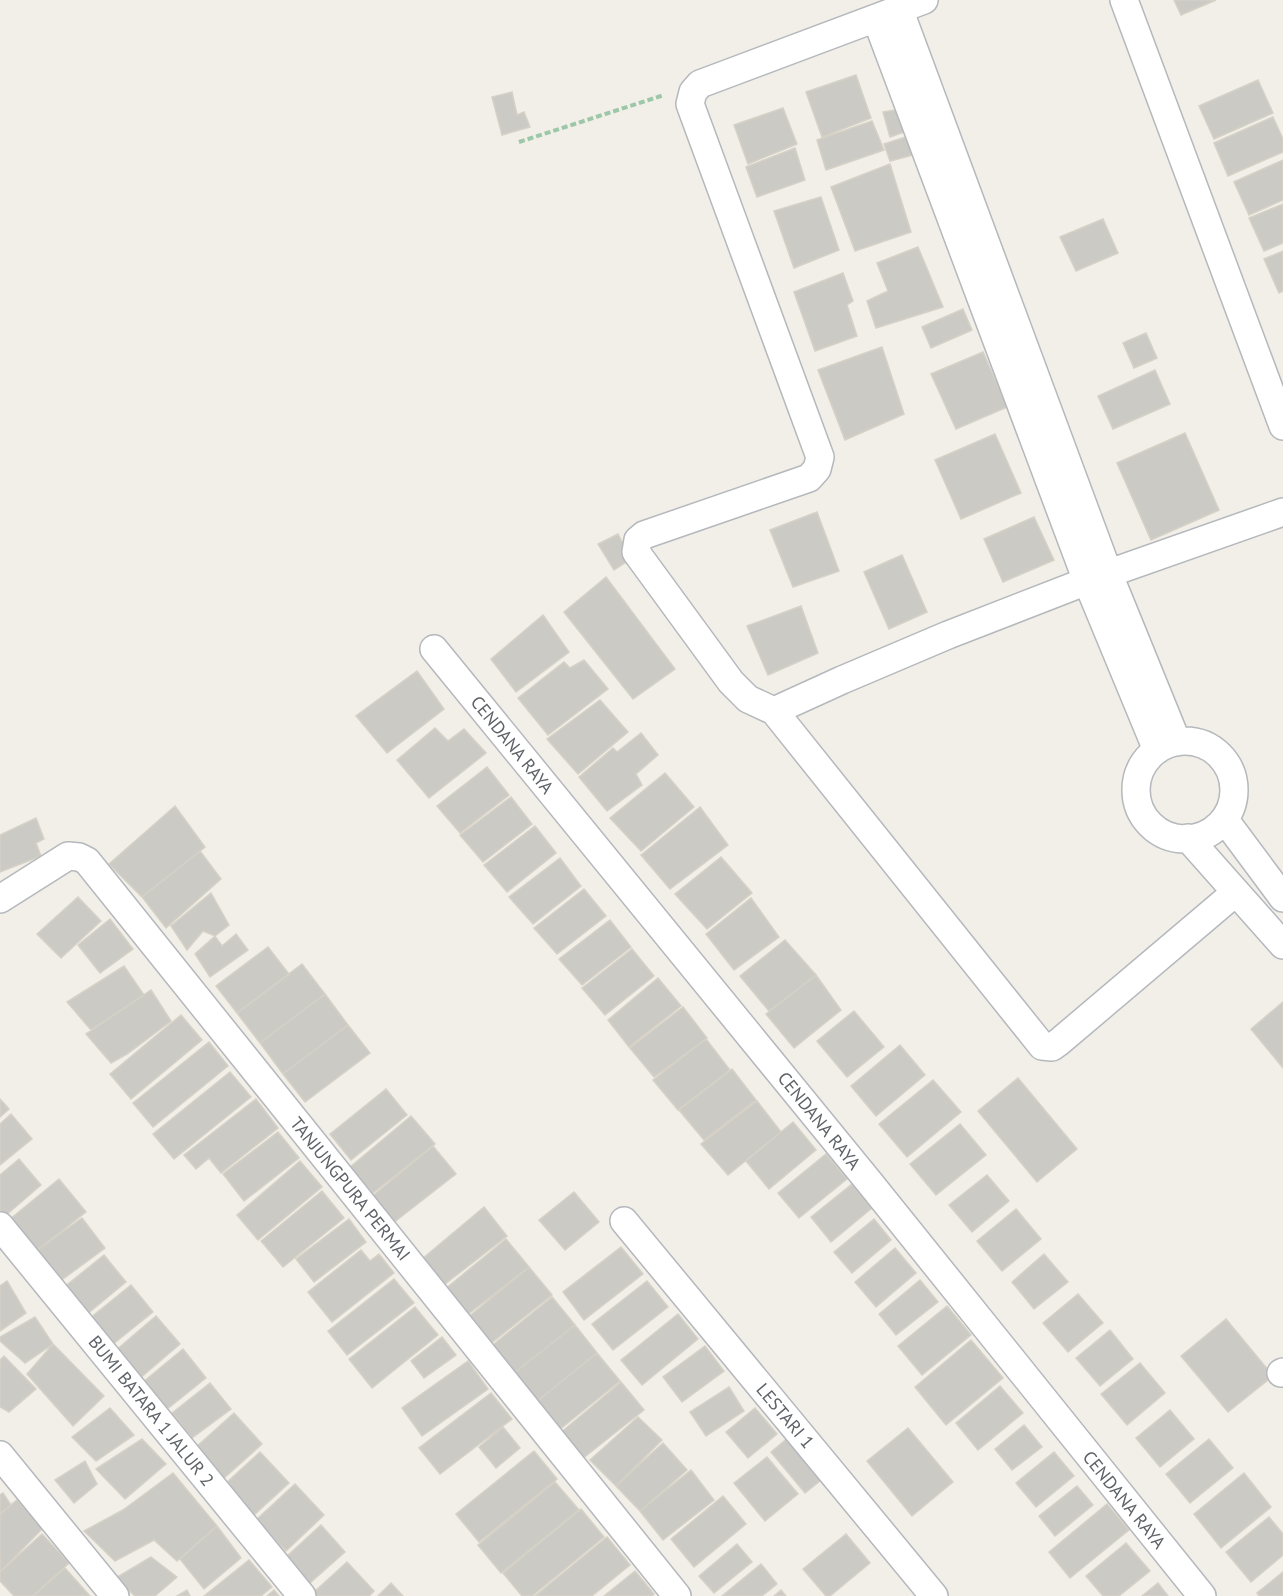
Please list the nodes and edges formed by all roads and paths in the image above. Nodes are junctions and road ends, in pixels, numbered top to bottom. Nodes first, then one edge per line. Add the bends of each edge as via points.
1 (924, 0) edge
2 (1124, 0) edge
3 (887, 14) junction
4 (700, 84) junction
5 (519, 142) dead end
6 (1283, 426) edge
7 (1283, 512) edge
8 (1098, 578) junction
9 (434, 649) dead end
10 (774, 711) junction
11 (1167, 746) junction
12 (1225, 820) junction
13 (1188, 838) junction
14 (1278, 879) edge
15 (1236, 892) junction
16 (0, 899) edge
17 (1283, 945) edge
18 (0, 1226) edge
19 (631, 1228) dead end
20 (0, 1455) edge
21 (115, 1596) edge
22 (302, 1596) edge
23 (677, 1596) edge
24 (934, 1596) edge
25 (1202, 1596) edge

1 - 3 street
2 - 6 street
3 - 4 street
3 - 8 street
4 - 5 path
4 - 10 street via 690,104 820,457 809,478 644,535 638,540 636,552 730,682 748,699
7 - 8 street
8 - 10 street via 927,644
8 - 11 street
9 - 25 street, CENDANA RAYA
10 - 15 street via 1042,1046 1052,1047 1059,1042
11 - 12 street via 1185,740 1201,742 1226,761 1235,791
11 - 13 street via 1144,762 1135,794 1150,824 1163,834
12 - 13 street via 1212,831
12 - 14 street
13 - 15 street
15 - 17 street
16 - 23 street, TANJUNGPURA PERMAI via 68,856 87,861
18 - 22 street, BUMI BATARA 1 JALUR 2
19 - 24 street, LESTARI 1
20 - 21 street

